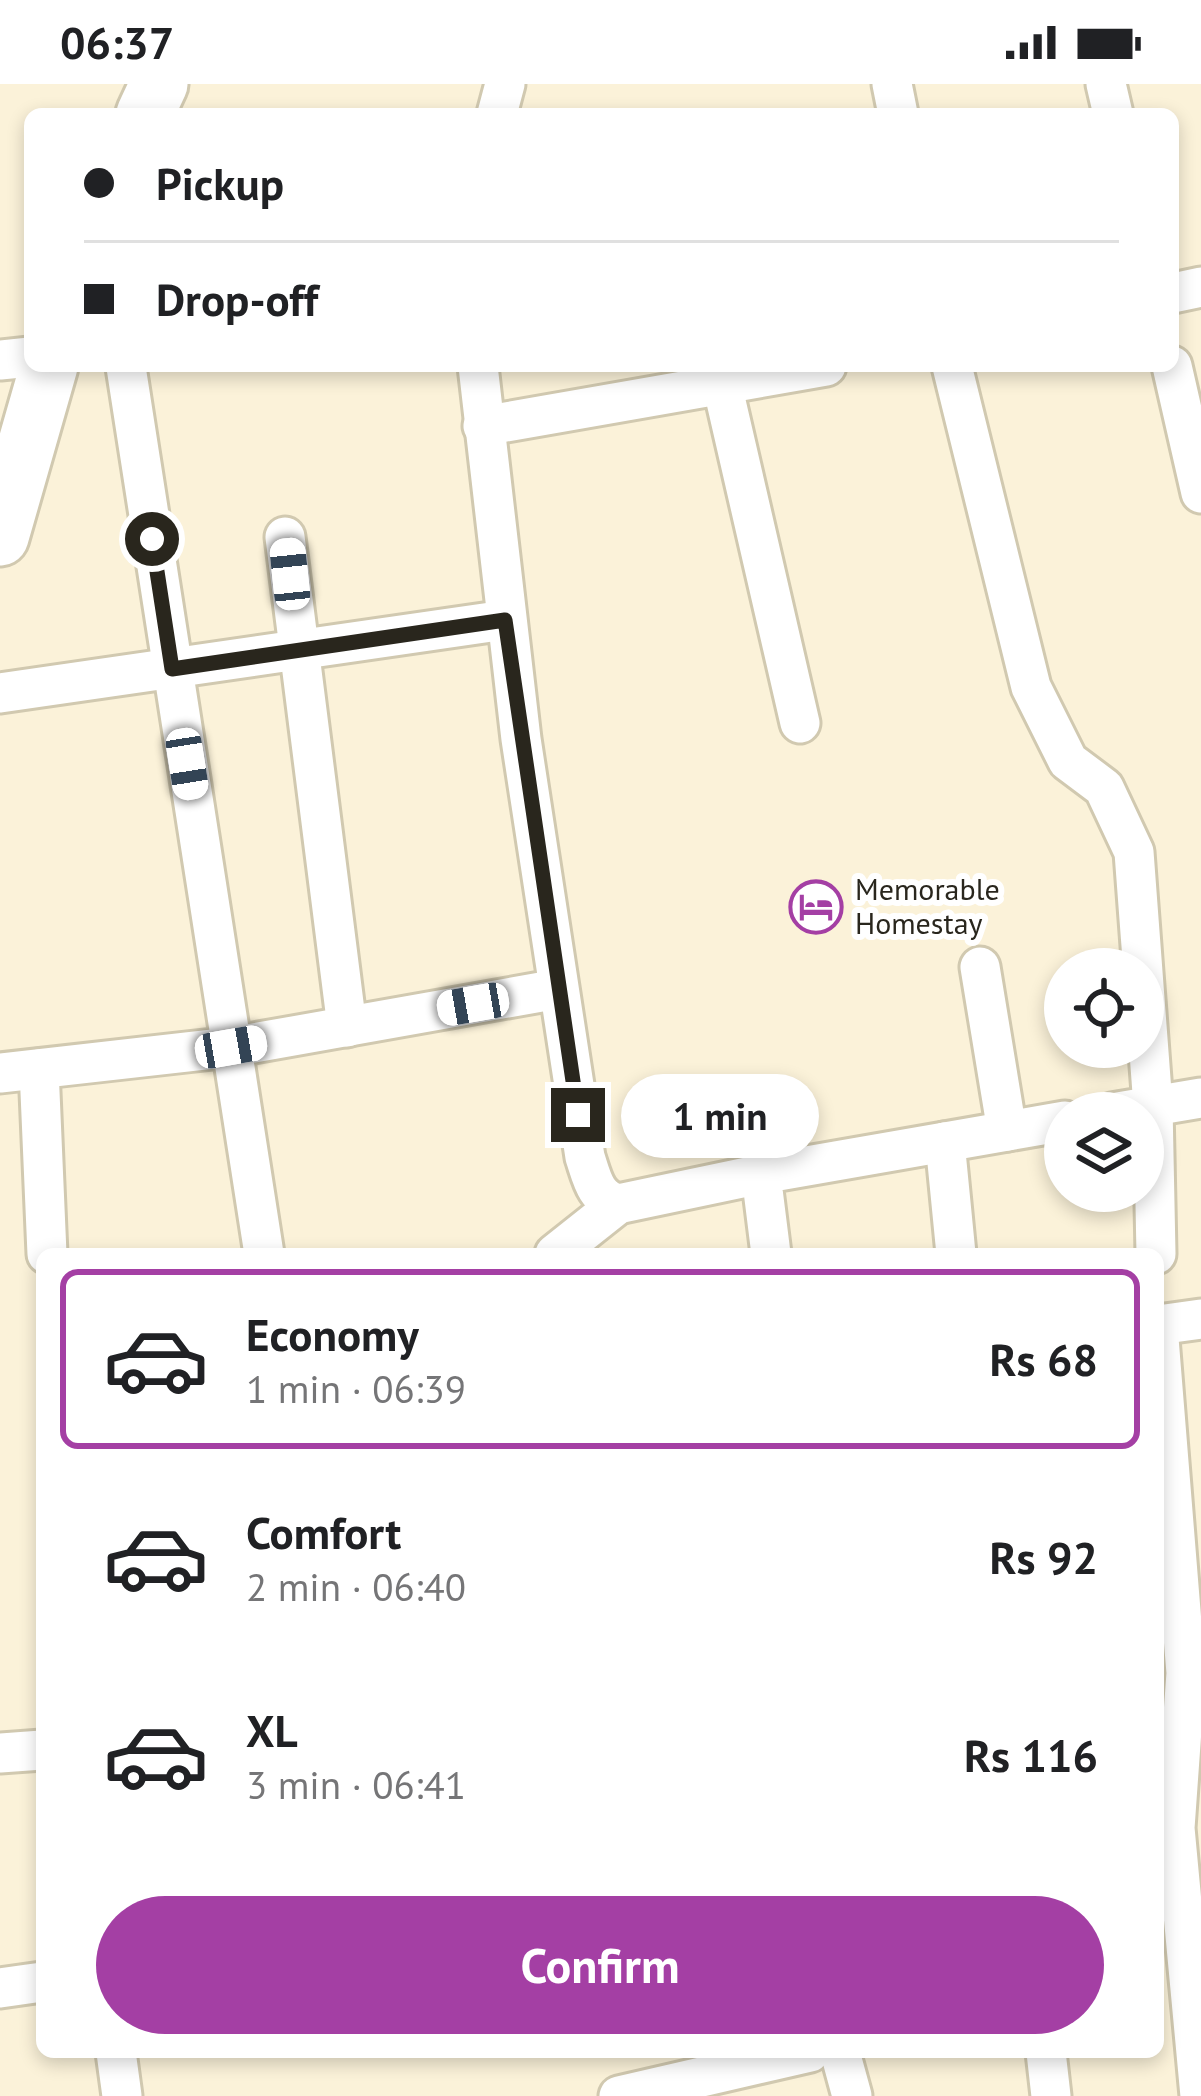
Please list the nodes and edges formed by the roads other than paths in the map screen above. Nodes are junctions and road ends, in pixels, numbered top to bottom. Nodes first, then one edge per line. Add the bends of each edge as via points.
1 (47, 372) edge
2 (126, 372) edge
3 (478, 372) edge
4 (791, 372) edge
5 (953, 372) edge
6 (1173, 372) edge
7 (722, 384) junction
8 (483, 426) junction
9 (1201, 493) edge
10 (0, 537) edge
11 (285, 537) dead end
12 (505, 620) junction
13 (298, 649) junction
14 (172, 669) junction
15 (0, 693) edge
16 (800, 724) dead end
17 (980, 967) dead end
18 (558, 989) junction
19 (346, 1027) junction
20 (231, 1047) junction
21 (20, 1071) edge
22 (1153, 1092) edge
23 (1201, 1098) edge
24 (1164, 1104) edge
25 (1044, 1125) edge
26 (1007, 1131) junction
27 (946, 1142) junction
28 (761, 1174) junction
29 (618, 1204) junction
30 (1155, 1212) edge
31 (46, 1248) edge
32 (263, 1248) edge
33 (563, 1248) edge
34 (770, 1248) edge
35 (955, 1248) edge
36 (1156, 1248) edge
37 (1201, 1318) edge
38 (1164, 1324) edge
39 (1164, 1400) edge
40 (36, 1750) edge
41 (0, 1753) edge
42 (36, 1983) edge
43 (0, 1988) edge
44 (117, 2058) edge
45 (794, 2058) edge
46 (842, 2058) edge
47 (1047, 2058) edge
48 (726, 2084) edge
49 (122, 2096) edge
50 (619, 2096) edge
51 (852, 2096) edge
52 (1051, 2096) edge
53 (1200, 2096) edge

1 - 10 street
2 - 14 street
3 - 8 street
4 - 7 street
5 - 22 street via 1030,687 1068,761 1104,788 1134,851
6 - 9 street
7 - 8 street
7 - 16 street
8 - 12 street
11 - 13 street
12 - 13 street
12 - 18 street
13 - 14 street
13 - 19 street
14 - 15 street
14 - 20 street
17 - 26 street
18 - 19 street
18 - 29 street via 585,1157 595,1187
19 - 20 street
20 - 21 street
20 - 32 street
21 - 31 street
23 - 24 street
25 - 26 street
26 - 27 street
27 - 28 street
27 - 35 street
28 - 29 street
28 - 34 street
29 - 33 street
30 - 36 street
37 - 38 street
39 - 53 street via 1186,1673 1174,1828
40 - 41 street
42 - 43 street
44 - 49 street
45 - 48 street
46 - 51 street
47 - 52 street
48 - 50 street

